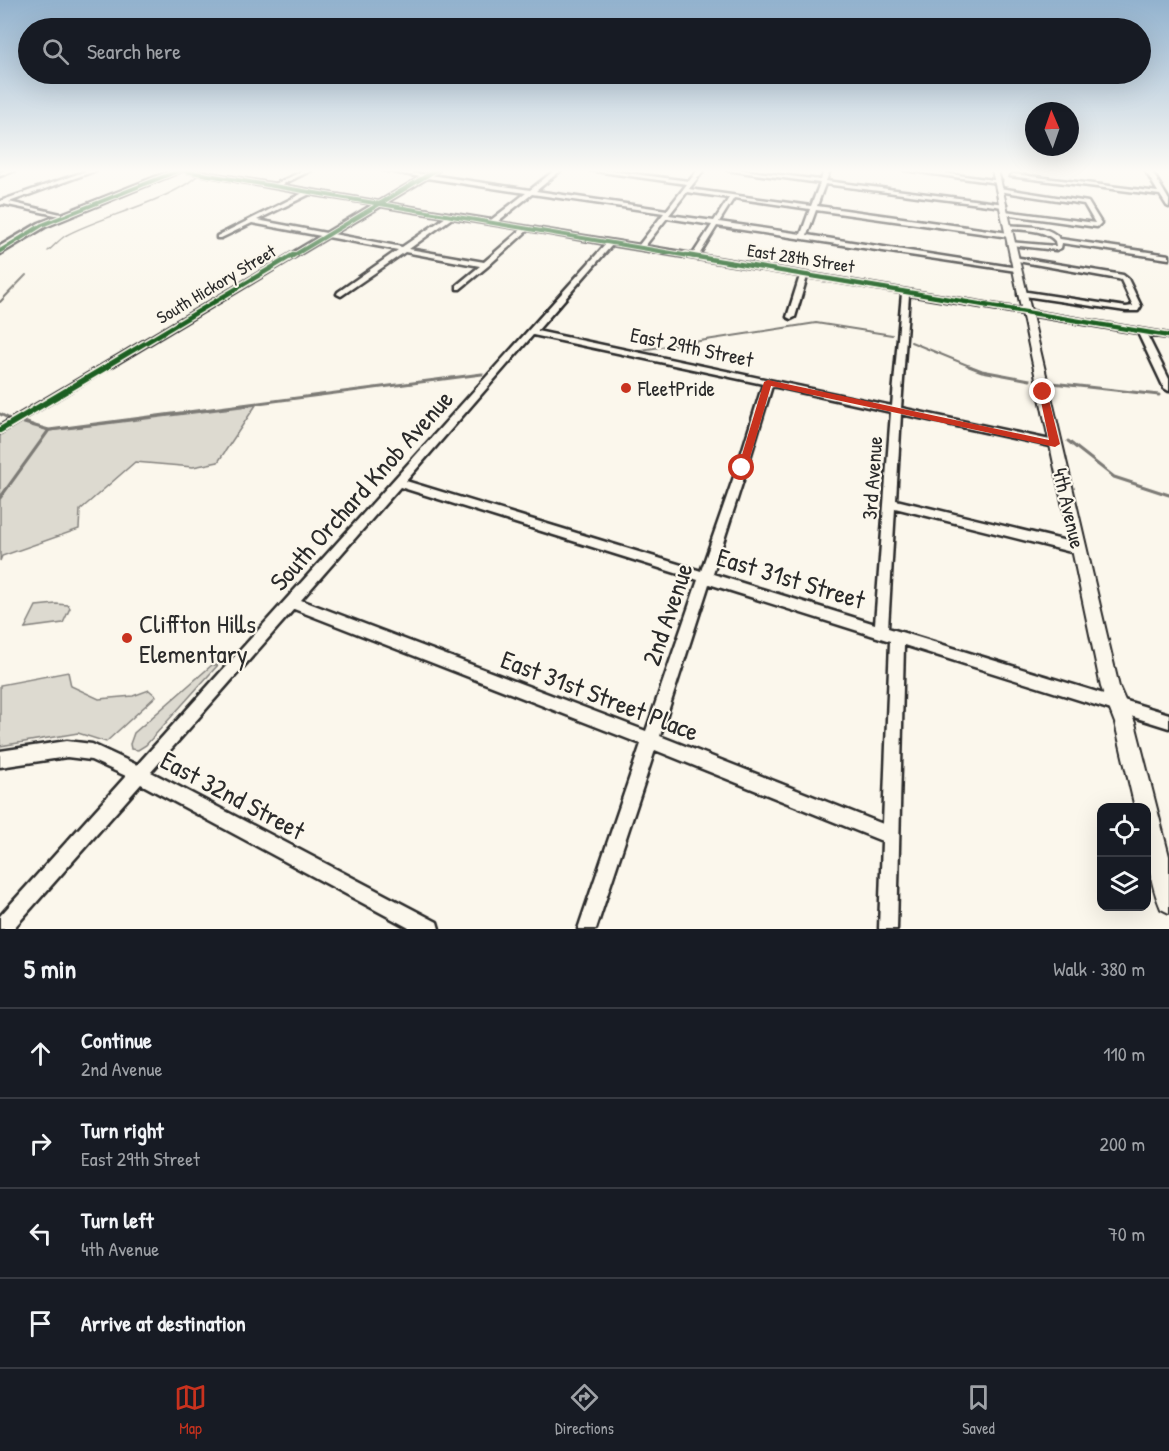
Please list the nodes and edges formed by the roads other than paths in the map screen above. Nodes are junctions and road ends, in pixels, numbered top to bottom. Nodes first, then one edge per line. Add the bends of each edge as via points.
1 (51, 213) edge
2 (70, 213) edge
3 (267, 213) edge
4 (363, 213) edge
5 (442, 213) edge
6 (504, 213) edge
7 (663, 213) edge
8 (722, 213) edge
9 (812, 213) edge
10 (858, 213) edge
11 (1005, 213) edge
12 (1029, 213) edge
13 (1092, 213) edge
14 (667, 214) junction
15 (452, 215) junction
16 (63, 216) junction
17 (252, 221) junction
18 (493, 222) junction
19 (715, 224) junction
20 (527, 228) junction
21 (1009, 235) junction
22 (327, 236) junction
23 (219, 237) dead end
24 (803, 237) junction
25 (611, 242) junction
26 (1056, 242) junction
27 (641, 247) junction
28 (404, 250) junction
29 (0, 251) edge
30 (695, 256) junction
31 (1169, 257) edge
32 (1014, 259) junction
33 (486, 266) junction
34 (1016, 269) junction
35 (804, 274) junction
36 (460, 287) dead end
37 (906, 291) junction
38 (1021, 293) junction
39 (341, 294) dead end
40 (1025, 312) junction
41 (791, 317) dead end
42 (1141, 331) junction
43 (532, 332) junction
44 (1169, 336) edge
45 (768, 382) junction
46 (1169, 388) edge
47 (897, 411) junction
48 (0, 430) edge
49 (1055, 444) junction
50 (398, 482) junction
51 (891, 503) junction
52 (1079, 549) junction
53 (705, 577) junction
54 (291, 602) junction
55 (889, 634) junction
56 (1118, 704) junction
57 (1169, 721) edge
58 (650, 740) junction
59 (0, 759) edge
60 (137, 773) junction
61 (1145, 803) edge
62 (1151, 828) edge
63 (892, 836) junction
64 (1169, 901) edge
65 (1, 929) edge
66 (430, 929) edge
67 (587, 929) edge
68 (888, 929) edge

1 - 16 street
2 - 16 highway
3 - 17 street
4 - 22 street, South Hickory Street
5 - 15 street, East 28th Street
6 - 18 street
7 - 14 street
8 - 19 street
9 - 24 street
10 - 21 street
11 - 21 main road, 4th Avenue
12 - 13 street via 1097,225
14 - 19 street
14 - 27 street
15 - 18 street, East 28th Street
15 - 28 street
16 - 29 highway via 29,231
17 - 22 street
17 - 23 street
18 - 20 street, East 28th Street
19 - 24 street
19 - 30 street
20 - 25 street, East 28th Street
20 - 33 street
21 - 26 street
21 - 26 street
21 - 32 main road, 4th Avenue
22 - 28 street
22 - 48 street, South Hickory Street
24 - 34 street
25 - 27 street, East 28th Street
25 - 43 street, South Orchard Knob Avenue
26 - 31 street
27 - 30 street, East 28th Street
28 - 33 street
28 - 39 street
30 - 35 street, East 28th Street
32 - 34 main road, 4th Avenue
32 - 38 street via 1120,277 1137,306 1126,309
33 - 36 street
34 - 38 main road, 4th Avenue
35 - 37 street, East 28th Street
35 - 41 street
37 - 40 street, East 28th Street
37 - 47 street, 3rd Avenue
38 - 40 main road, 4th Avenue
40 - 42 street, East 28th Street
40 - 49 main road, 4th Avenue
42 - 44 street, East 28th Street
42 - 46 street
43 - 45 street, East 29th Street
43 - 50 street, South Orchard Knob Avenue
45 - 47 street, East 29th Street
45 - 53 street, 2nd Avenue
47 - 49 street, East 29th Street
47 - 51 street, 3rd Avenue
49 - 52 main road, 4th Avenue
50 - 53 street, East 31st Street
50 - 54 street, South Orchard Knob Avenue
51 - 52 street
51 - 55 street, 3rd Avenue
52 - 56 main road, 4th Avenue via 1110,687
53 - 55 street, East 31st Street
53 - 58 street, 2nd Avenue
54 - 58 street, East 31st Street Place
54 - 60 street, South Orchard Knob Avenue
55 - 56 street, East 31st Street
55 - 63 street, 3rd Avenue
56 - 57 street, East 31st Street
56 - 61 main road, 4th Avenue
58 - 63 street, East 31st Street Place
58 - 67 street, 2nd Avenue
59 - 60 street, East 32nd Street via 66,749 92,752
60 - 65 street, South Orchard Knob Avenue
60 - 66 street, East 32nd Street
62 - 64 main road, 4th Avenue
63 - 68 street, 3rd Avenue

